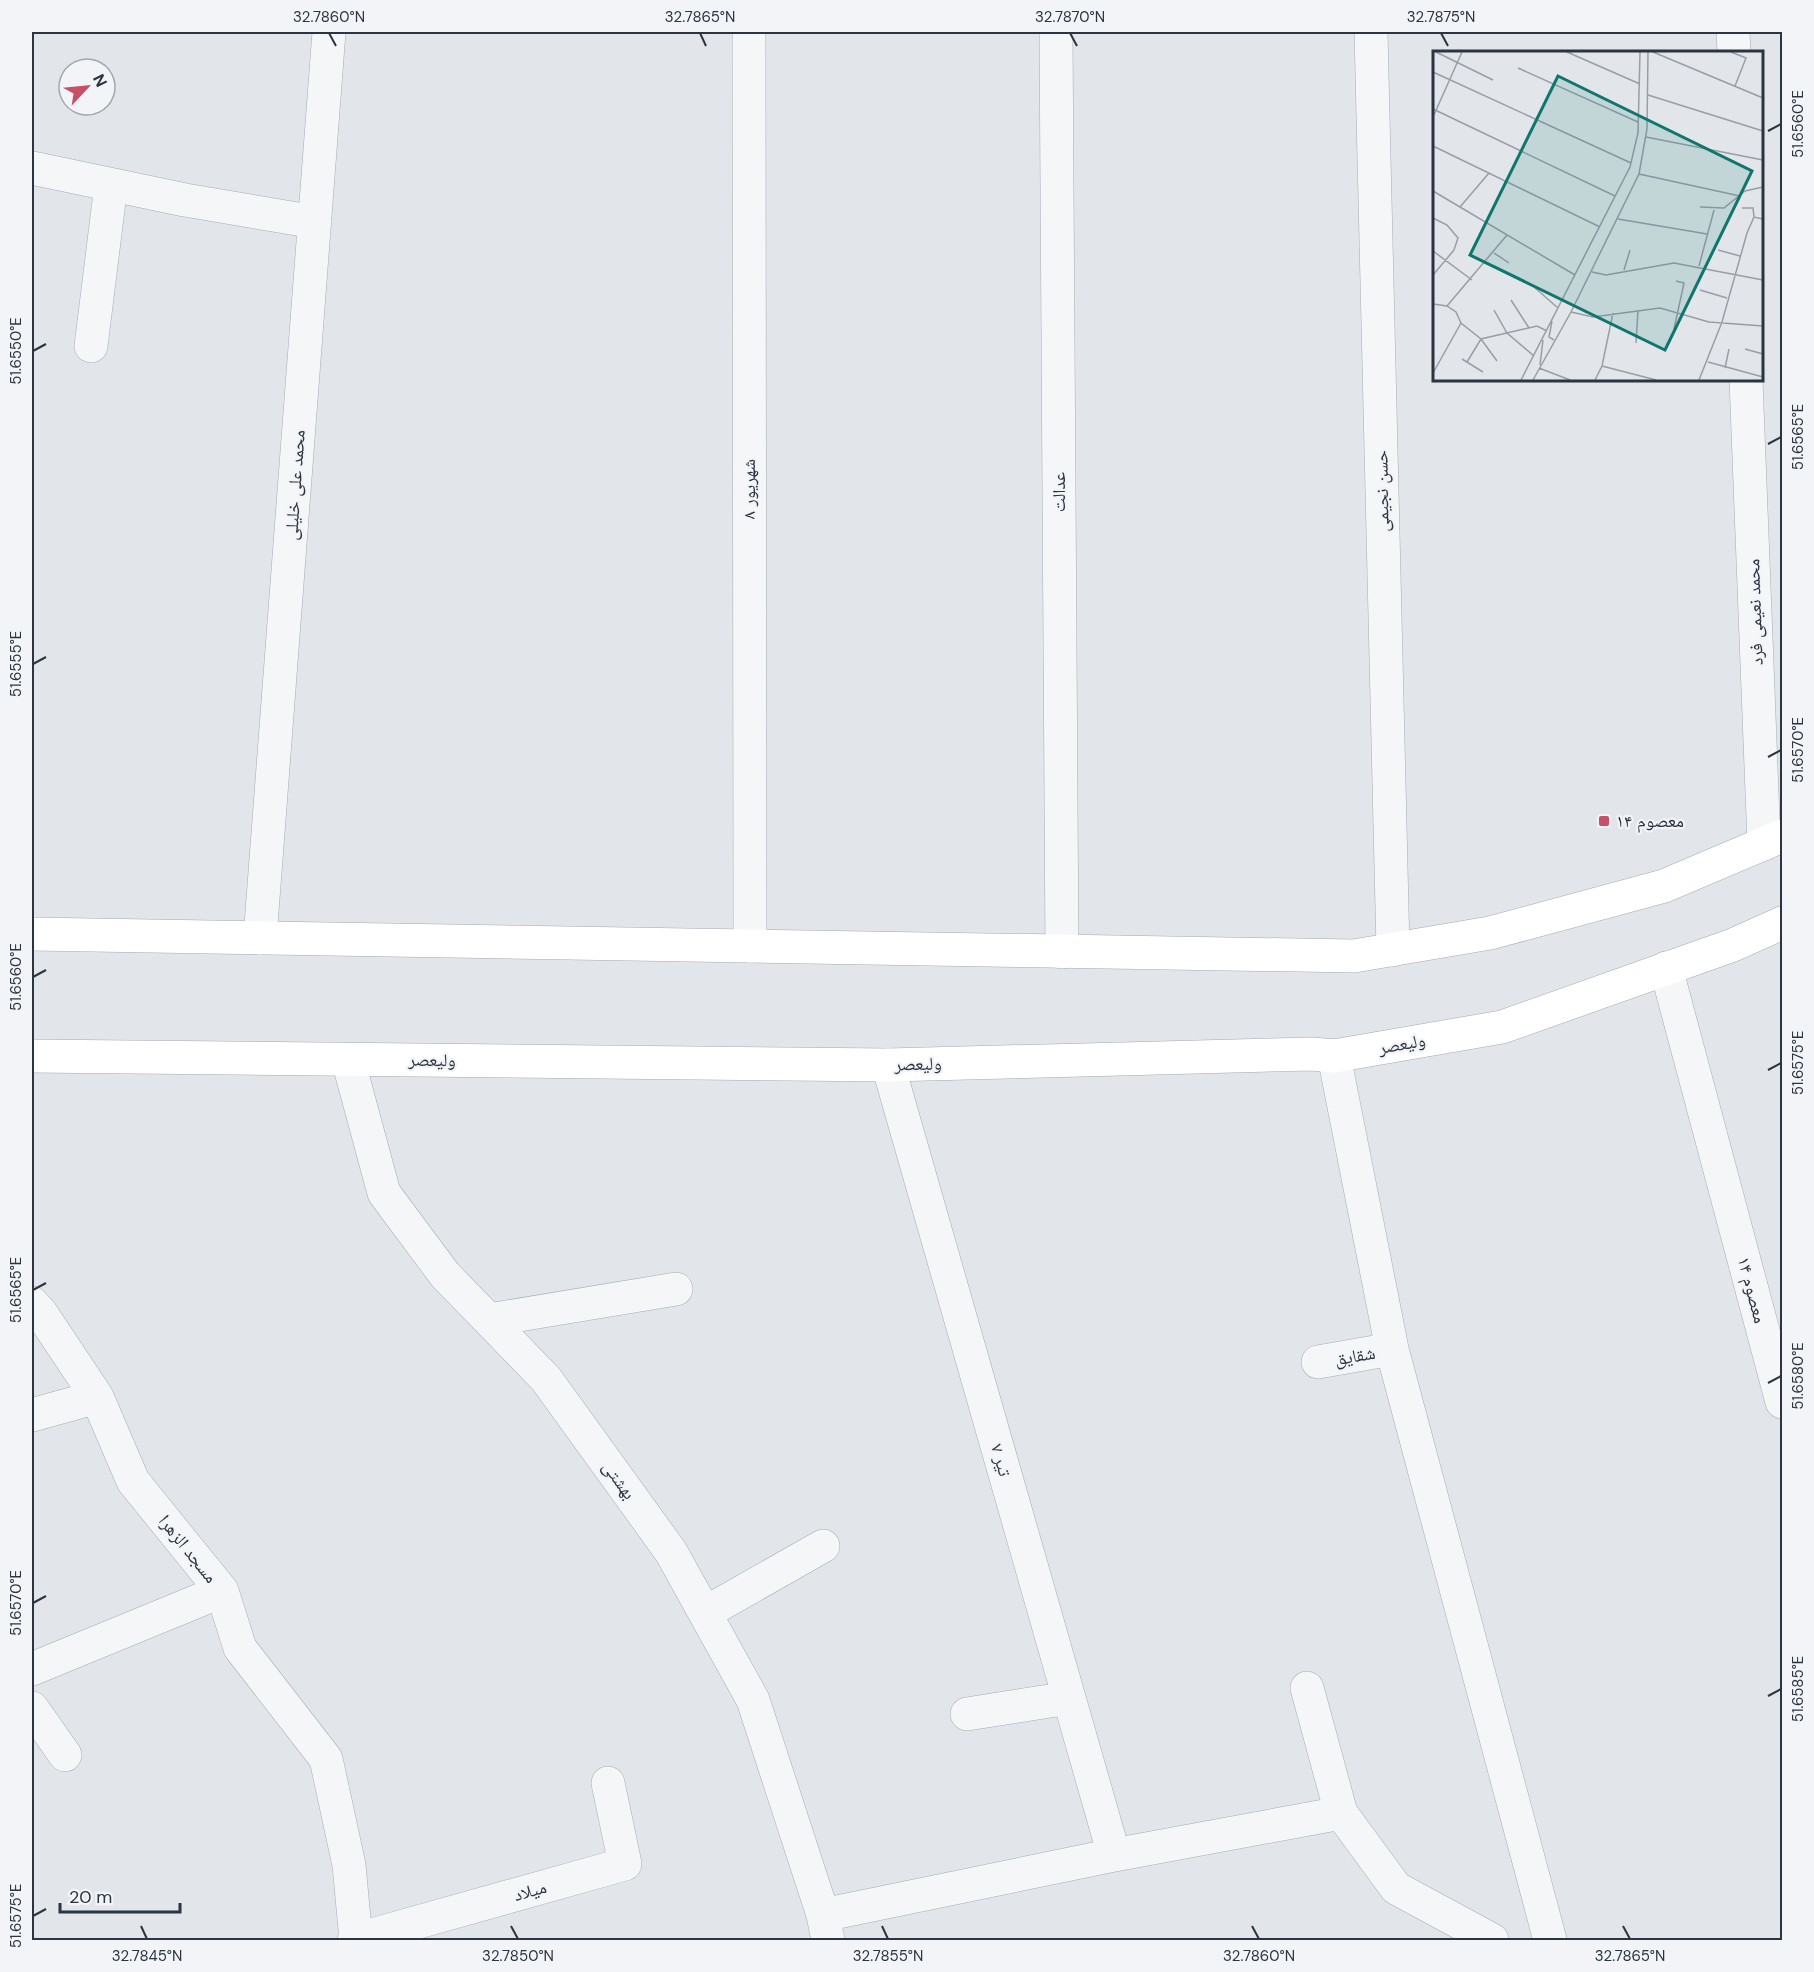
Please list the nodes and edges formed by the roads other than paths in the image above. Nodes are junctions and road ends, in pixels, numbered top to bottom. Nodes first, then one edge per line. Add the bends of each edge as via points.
1 (329, 32) edge
2 (749, 32) edge
3 (1056, 32) edge
4 (1371, 32) edge
5 (1733, 32) edge
6 (1734, 51) edge
7 (32, 168) edge
8 (111, 185) junction
9 (315, 222) junction
10 (92, 346) dead end
11 (1746, 381) edge
12 (1773, 840) edge
13 (1782, 923) edge
14 (32, 934) edge
15 (260, 938) junction
16 (750, 946) junction
17 (1393, 950) junction
18 (1062, 952) junction
19 (1666, 968) junction
20 (32, 1056) edge
21 (1334, 1056) junction
22 (348, 1059) junction
23 (888, 1065) junction
24 (676, 1289) dead end
25 (32, 1303) edge
26 (489, 1320) junction
27 (1392, 1349) junction
28 (1318, 1362) dead end
29 (97, 1397) junction
30 (1782, 1402) edge
31 (32, 1415) edge
32 (823, 1546) dead end
33 (222, 1591) junction
34 (705, 1613) junction
35 (32, 1669) edge
36 (1307, 1688) dead end
37 (1069, 1698) junction
38 (32, 1708) edge
39 (967, 1714) dead end
40 (65, 1755) dead end
41 (608, 1783) dead end
42 (1341, 1813) junction
43 (1114, 1855) junction
44 (825, 1928) edge
45 (356, 1940) edge
46 (1492, 1941) edge
47 (1550, 1941) edge

1 - 9 street, محمد علی خلیلی
2 - 16 street, ۸ شهریور
3 - 18 street, عدالت
4 - 17 street, حسن نجیمی
5 - 6 street
7 - 8 street
8 - 9 street
8 - 10 street
9 - 15 street, محمد علی خلیلی
11 - 12 street, محمد نعیمی فرد
12 - 17 main road via 1664,886 1490,933
13 - 19 main road, ولیعصر
14 - 15 main road
15 - 16 main road
16 - 18 main road
17 - 18 main road via 1354,956
19 - 21 main road, ولیعصر via 1502,1027
19 - 30 street, ۱۴ معصوم
20 - 22 main road, ولیعصر
21 - 23 main road, ولیعصر
21 - 27 street
22 - 23 main road, ولیعصر
22 - 26 street, بهشتی via 384,1193 445,1275
23 - 37 street, ۷ تیر
24 - 26 street
25 - 29 street, مسجد الزهرا
26 - 34 street, بهشتی via 546,1379 671,1552
27 - 28 street, شقایق
27 - 47 street
29 - 31 street
29 - 33 street, مسجد الزهرا via 133,1481
32 - 34 street
33 - 35 street
33 - 45 street, مسجد الزهرا via 240,1648 326,1759 349,1865
34 - 44 street, بهشتی via 753,1700
36 - 42 street
37 - 39 street
37 - 43 street, ۷ تیر
38 - 40 street
41 - 45 street, میلاد via 625,1864
42 - 43 street
42 - 46 street via 1396,1888
43 - 44 street

